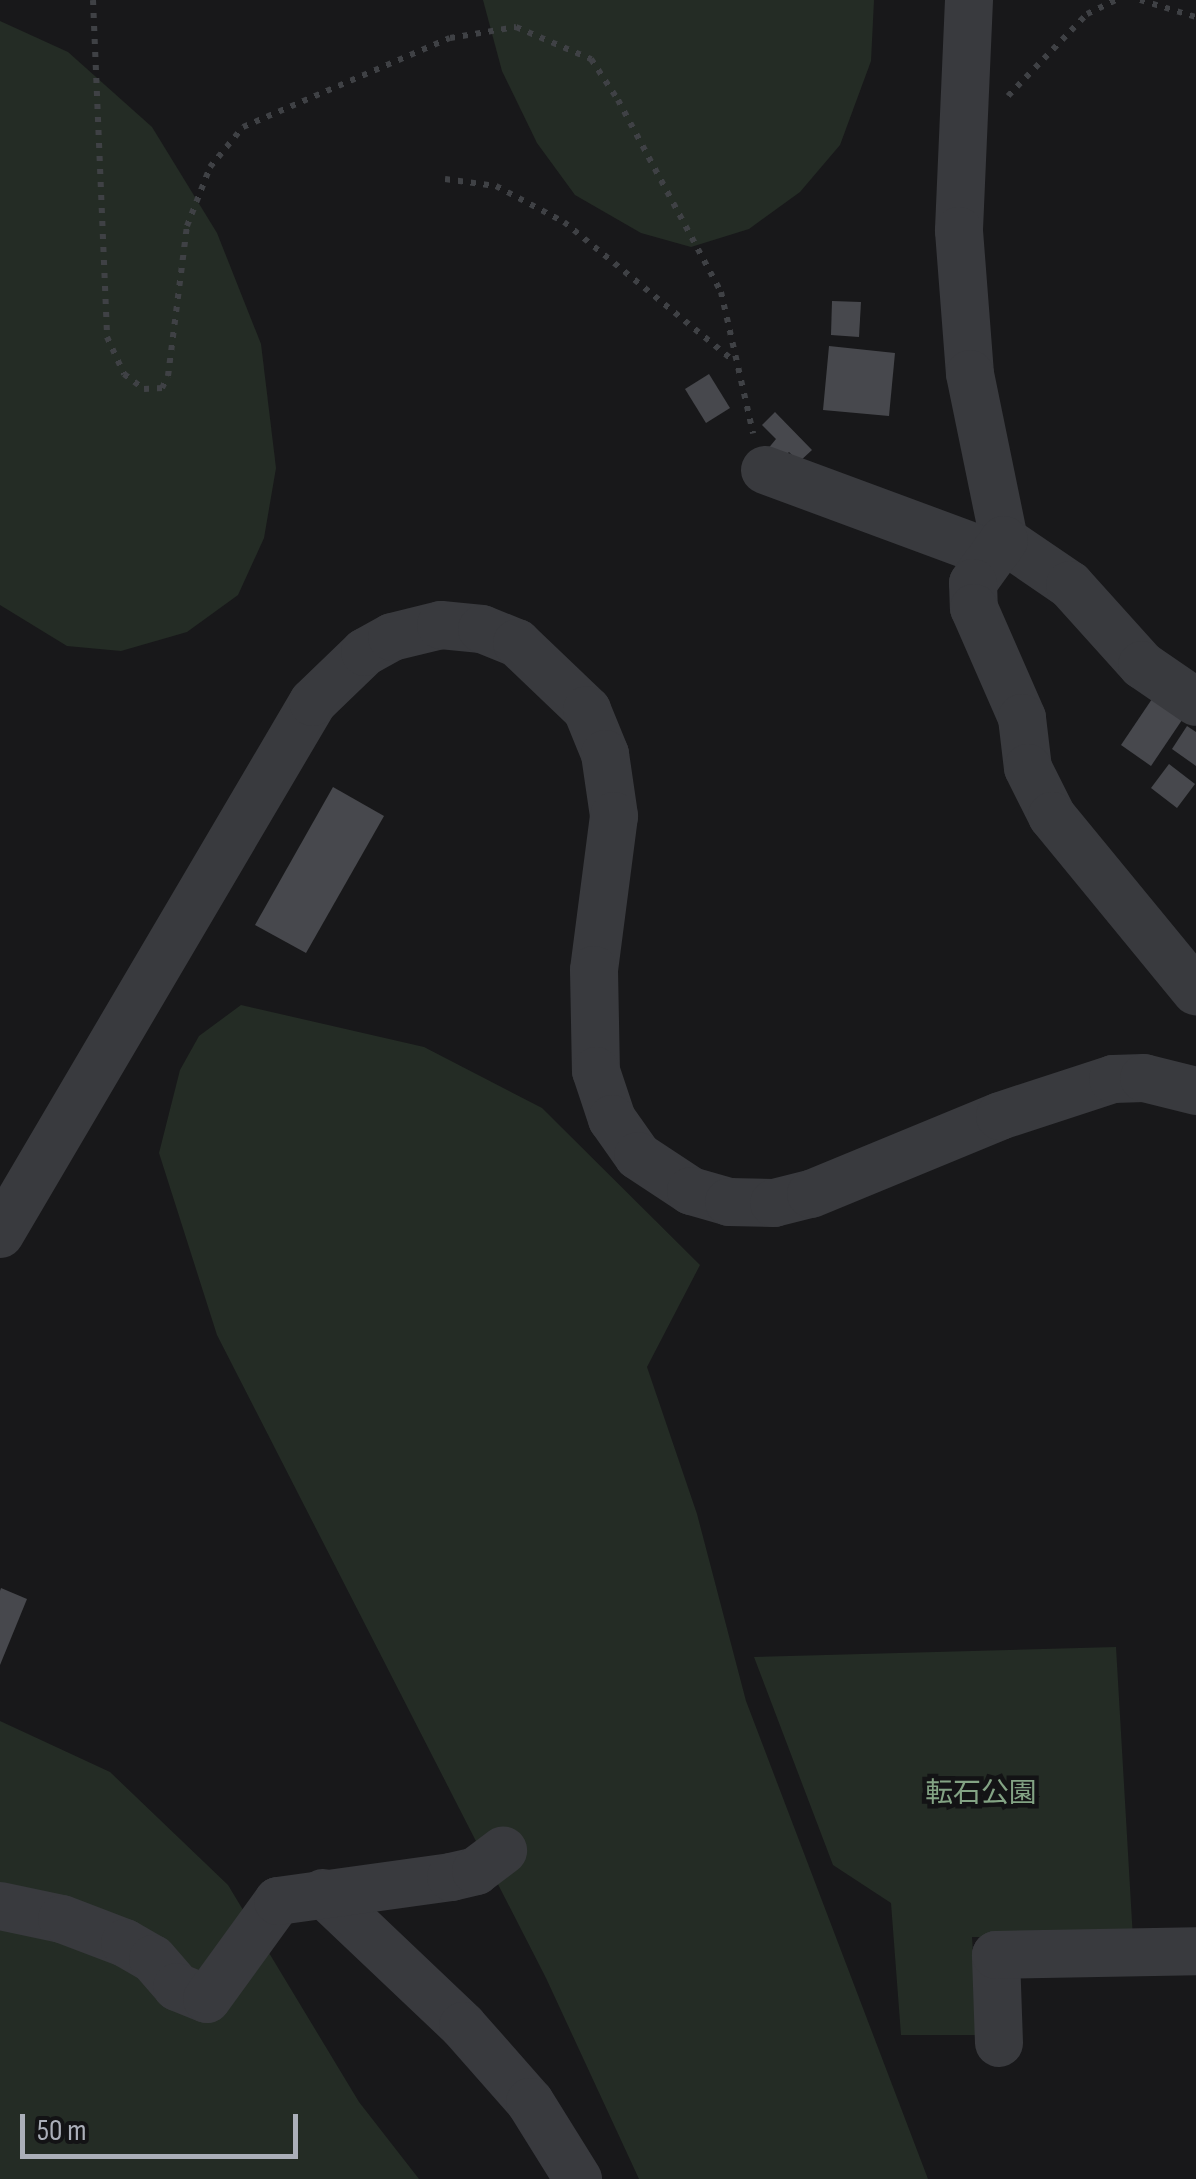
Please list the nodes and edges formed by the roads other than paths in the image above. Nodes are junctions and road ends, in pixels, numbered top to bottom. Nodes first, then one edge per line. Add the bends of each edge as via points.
1 (969, 0) edge
2 (765, 470) road end
3 (998, 547) junction
4 (1196, 702) edge
5 (1196, 992) edge
6 (1196, 1091) edge
7 (0, 1234) edge
8 (503, 1851) dead end
9 (324, 1893) junction
10 (0, 1906) edge
11 (1196, 1951) edge
12 (999, 2043) dead end
13 (578, 2179) edge

1 - 3 street via 958,231 970,374
2 - 3 street
3 - 4 street via 1070,585 1142,665
3 - 5 street via 973,583 974,608 1022,718 1028,768 1052,816
6 - 7 street via 1112,1078 811,1194 774,1203 729,1202 691,1191 638,1156 612,1119 596,1071 594,970 614,816 605,754 586,710 516,643 441,625 392,637 365,652 313,702
8 - 9 street via 466,1874
9 - 10 street via 278,1901 207,2000 177,1987 154,1959 125,1943 62,1919
9 - 13 street via 530,2102
11 - 12 street via 996,1954

